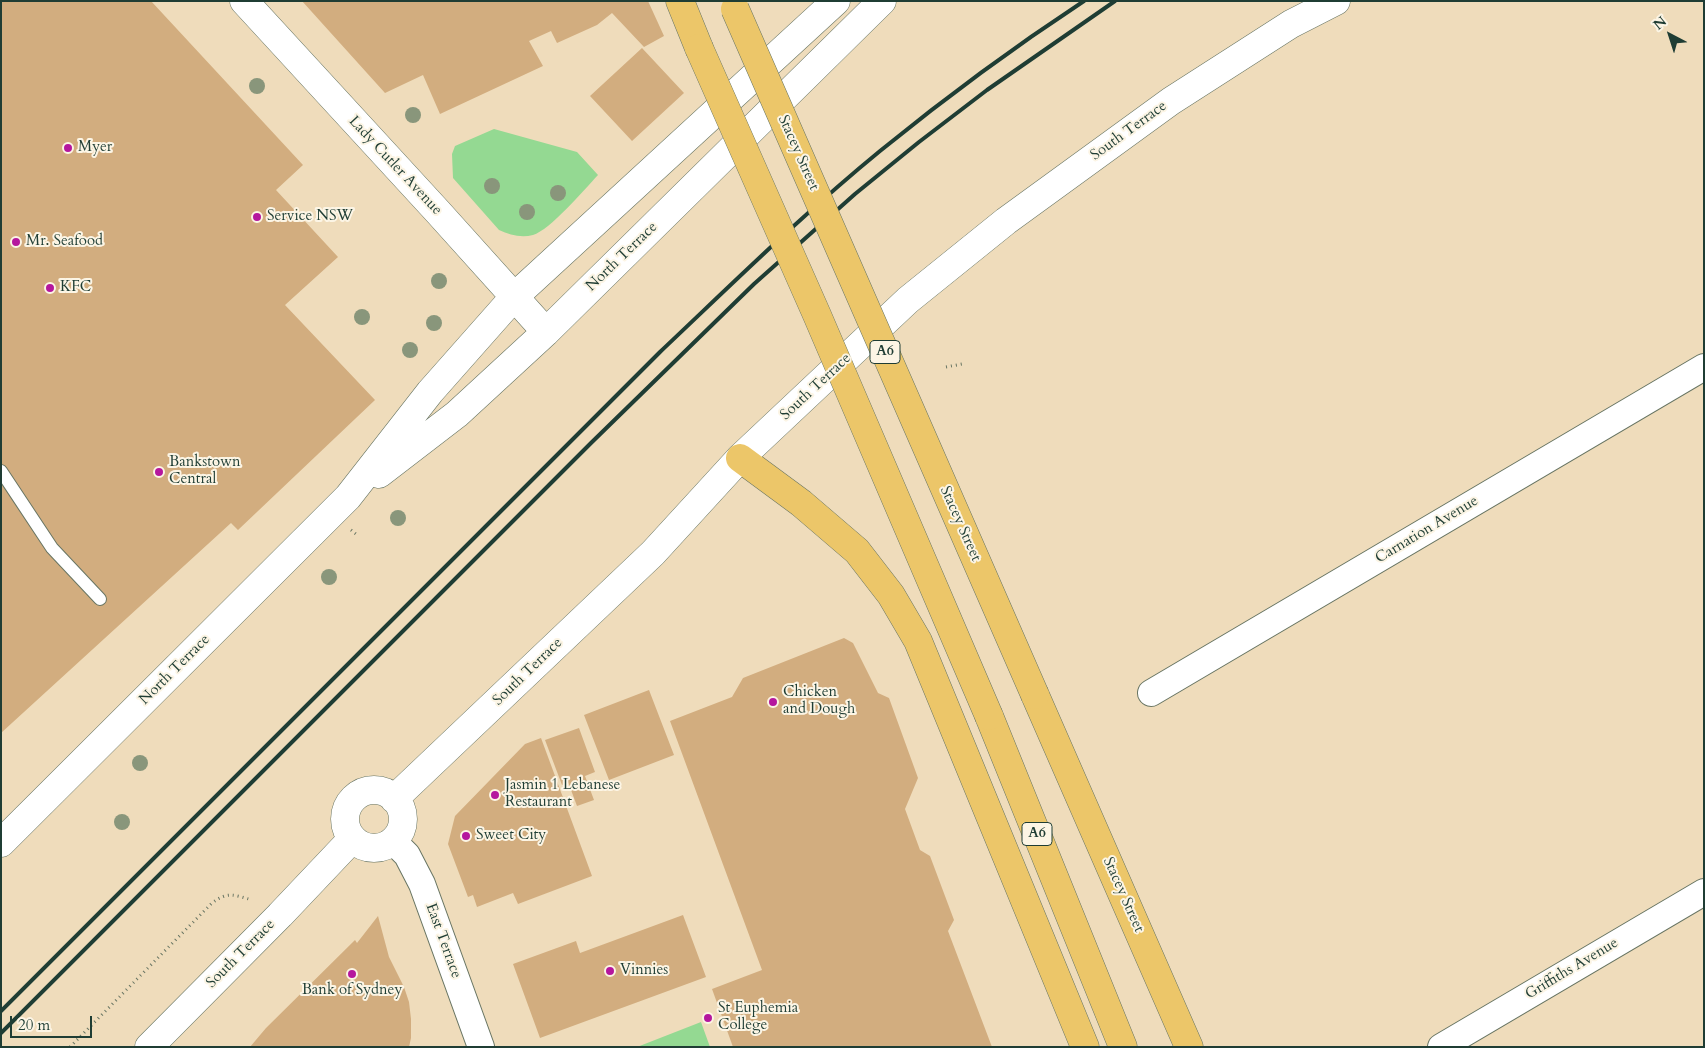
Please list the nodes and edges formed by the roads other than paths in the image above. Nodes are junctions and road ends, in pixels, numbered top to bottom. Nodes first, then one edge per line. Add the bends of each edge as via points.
1 (244, 1) edge
2 (680, 1) edge
3 (836, 1) edge
4 (882, 1) edge
5 (1336, 1) edge
6 (734, 5) edge
7 (514, 297) junction
8 (546, 332) junction
9 (1704, 367) edge
10 (740, 458) junction
11 (1, 471) edge
12 (348, 497) junction
13 (100, 599) dead end
14 (1151, 693) dead end
15 (394, 799) junction
16 (352, 838) junction
17 (393, 841) junction
18 (1, 843) edge
19 (1704, 892) edge
20 (149, 1047) edge
21 (481, 1047) edge
22 (1085, 1047) edge
23 (1123, 1047) edge
24 (1190, 1047) edge
25 (1441, 1047) edge

1 - 7 street, Lady Cutler Avenue
2 - 23 highway, A6, bridge via 989,716
3 - 7 street, North Terrace
4 - 8 street, North Terrace
5 - 10 street, South Terrace via 1291,24 1171,101 1006,221 908,300
6 - 24 highway, Stacey Street / A6, bridge
7 - 8 street, Lady Cutler Avenue
7 - 12 street, North Terrace via 430,392
8 - 12 street, North Terrace via 457,414
9 - 14 street, Carnation Avenue
10 - 15 street, South Terrace via 653,553
10 - 22 highway via 857,550 891,595 918,642
11 - 13 lane via 52,548
12 - 18 street, North Terrace
15 - 16 street via 386,793 367,791 351,802 345,821
15 - 17 street via 400,806 403,825
16 - 17 street via 359,844 377,848
16 - 20 street, South Terrace
17 - 21 street, East Terrace via 408,855 422,884
19 - 25 street, Griffiths Avenue

